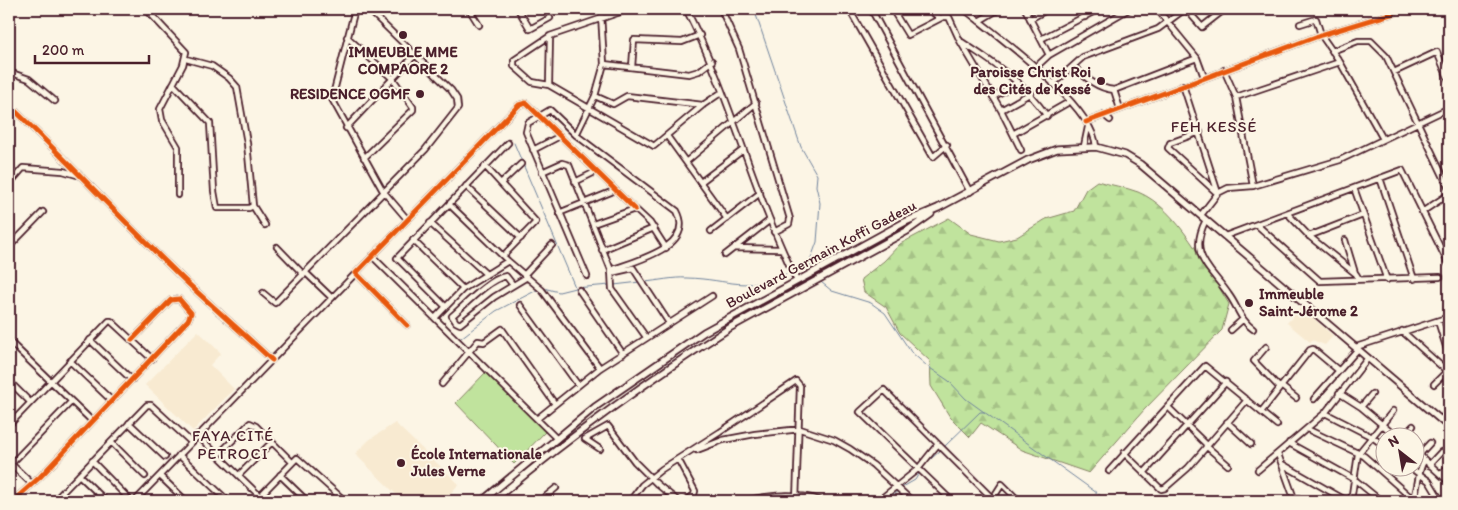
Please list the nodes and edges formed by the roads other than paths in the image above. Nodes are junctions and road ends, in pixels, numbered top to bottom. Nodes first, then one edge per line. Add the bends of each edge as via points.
1 (146, 9) edge
2 (355, 9) edge
3 (368, 9) edge
4 (469, 9) edge
5 (518, 9) edge
6 (565, 9) edge
7 (598, 9) edge
8 (629, 9) edge
9 (686, 9) edge
10 (721, 9) edge
11 (849, 9) edge
12 (871, 9) edge
13 (892, 9) edge
14 (928, 9) edge
15 (964, 9) edge
16 (996, 9) edge
17 (1025, 9) edge
18 (1048, 9) edge
19 (1080, 9) edge
20 (1099, 9) edge
21 (1129, 9) edge
22 (1157, 9) edge
23 (1185, 9) edge
24 (1226, 9) edge
25 (1392, 9) edge
26 (559, 11) dead end
27 (601, 17) junction
28 (1085, 17) junction
29 (550, 18) dead end
30 (940, 18) junction
31 (1030, 19) junction
32 (979, 21) junction
33 (1167, 22) junction
34 (1300, 24) dead end
35 (479, 25) dead end
36 (700, 34) junction
37 (1321, 35) junction
38 (550, 36) junction
39 (347, 37) junction
40 (1041, 39) junction
41 (960, 41) junction
42 (1332, 51) junction
43 (415, 55) junction
44 (1049, 55) junction
45 (1197, 58) junction
46 (186, 59) junction
47 (712, 61) junction
48 (1340, 62) junction
49 (604, 64) junction
50 (1073, 66) junction
51 (632, 67) junction
52 (1036, 67) junction
53 (1224, 70) junction
54 (9, 72) edge
55 (1394, 72) junction
56 (1204, 77) junction
57 (393, 79) junction
58 (1449, 80) edge
59 (1018, 82) junction
60 (173, 84) junction
61 (1052, 84) junction
62 (549, 85) junction
63 (1183, 86) junction
64 (1114, 90) junction
65 (722, 92) junction
66 (1031, 93) junction
67 (595, 96) junction
68 (993, 96) junction
69 (1236, 97) junction
70 (55, 101) dead end
71 (1069, 102) junction
72 (756, 103) junction
73 (703, 105) junction
74 (9, 106) edge
75 (590, 109) junction
76 (1001, 110) junction
77 (1448, 110) edge
78 (1119, 111) junction
79 (540, 115) junction
80 (1104, 115) junction
81 (1047, 116) junction
82 (1110, 120) dead end
83 (734, 122) junction
84 (1417, 122) junction
85 (1087, 125) junction
86 (346, 128) junction
87 (1200, 132) junction
88 (1012, 134) junction
89 (576, 135) junction
90 (560, 136) junction
91 (667, 136) junction
92 (1383, 139) junction
93 (508, 142) dead end
94 (947, 145) junction
95 (1084, 146) junction
96 (1096, 147) junction
97 (534, 150) junction
98 (744, 150) junction
99 (1021, 150) dead end
100 (364, 158) junction
101 (686, 161) junction
102 (521, 164) dead end
103 (485, 166) junction
104 (542, 172) junction
105 (593, 173) dead end
106 (78, 176) junction
107 (1380, 178) junction
108 (702, 181) junction
109 (502, 182) junction
110 (576, 182) junction
111 (9, 184) edge
112 (466, 186) junction
113 (1253, 186) junction
114 (1354, 188) junction
115 (1449, 188) edge
116 (383, 191) junction
117 (611, 192) dead end
118 (970, 192) junction
119 (760, 193) junction
120 (1218, 193) junction
121 (1449, 194) edge
122 (178, 195) dead end
123 (584, 202) junction
124 (449, 204) junction
125 (253, 206) junction
126 (938, 208) junction
127 (635, 209) junction
128 (43, 212) dead end
129 (1422, 212) junction
130 (559, 213) junction
131 (1288, 214) junction
132 (1363, 215) junction
133 (1204, 217) junction
134 (406, 219) junction
135 (727, 219) junction
136 (770, 220) junction
137 (430, 223) junction
138 (593, 224) junction
139 (265, 225) dead end
140 (1257, 225) junction
141 (654, 228) junction
142 (711, 230) dead end
143 (774, 232) junction
144 (1225, 236) junction
145 (1309, 236) junction
146 (521, 238) junction
147 (413, 240) junction
148 (1345, 240) dead end
149 (552, 245) dead end
150 (9, 247) edge
151 (277, 247) dead end
152 (666, 248) junction
153 (734, 248) junction
154 (602, 250) junction
155 (780, 250) junction
156 (724, 255) dead end
157 (372, 256) junction
158 (503, 256) junction
159 (508, 261) junction
160 (1449, 265) edge
161 (356, 273) junction
162 (611, 273) junction
163 (305, 274) junction
164 (486, 274) junction
165 (1356, 274) junction
166 (526, 276) junction
167 (587, 276) dead end
168 (1440, 277) dead end
169 (1359, 279) junction
170 (1414, 279) junction
171 (1386, 280) junction
172 (797, 281) junction
173 (513, 285) junction
174 (464, 289) junction
175 (579, 290) dead end
176 (263, 293) dead end
177 (712, 296) dead end
178 (332, 298) junction
179 (520, 305) dead end
180 (445, 306) junction
181 (1449, 317) edge
182 (435, 318) junction
183 (1242, 320) junction
184 (1438, 321) junction
185 (669, 322) junction
186 (407, 326) dead end
187 (1253, 329) dead end
188 (1231, 330) dead end
189 (1402, 331) junction
190 (646, 337) junction
191 (90, 340) junction
192 (132, 340) junction
193 (9, 342) edge
194 (1266, 347) dead end
195 (1357, 348) junction
196 (468, 351) junction
197 (623, 354) junction
198 (1449, 356) edge
199 (1368, 358) junction
200 (152, 359) junction
201 (272, 360) junction
202 (70, 361) junction
203 (600, 368) junction
204 (1338, 370) junction
205 (1448, 372) edge
206 (132, 380) junction
207 (9, 381) edge
208 (50, 381) junction
209 (1226, 382) junction
210 (442, 384) dead end
211 (1434, 384) dead end
212 (578, 385) junction
213 (1280, 387) junction
214 (1339, 393) junction
215 (1372, 394) dead end
216 (1296, 398) dead end
217 (1314, 399) dead end
218 (112, 400) junction
219 (1248, 400) junction
220 (30, 402) junction
221 (71, 402) junction
222 (555, 404) junction
223 (1168, 407) junction
224 (1361, 407) junction
225 (1393, 411) dead end
226 (1261, 412) junction
227 (1325, 413) junction
228 (1448, 413) edge
229 (538, 418) junction
230 (1441, 420) junction
231 (92, 421) junction
232 (1227, 422) junction
233 (10, 423) edge
234 (129, 424) junction
235 (1382, 424) junction
236 (1187, 425) junction
237 (1277, 425) dead end
238 (1449, 427) edge
239 (1387, 428) edge
240 (800, 429) junction
241 (1307, 429) junction
242 (197, 435) junction
243 (1372, 436) junction
244 (557, 439) junction
245 (1376, 439) edge
246 (111, 442) junction
247 (191, 442) junction
248 (272, 442) junction
249 (1289, 443) junction
250 (1430, 443) dead end
251 (938, 444) junction
252 (1251, 444) dead end
253 (1206, 446) junction
254 (1426, 446) edge
255 (600, 450) dead end
256 (1441, 452) dead end
257 (689, 453) junction
258 (1124, 453) junction
259 (1278, 454) junction
260 (1358, 454) junction
261 (179, 455) junction
262 (218, 455) junction
263 (165, 457) dead end
264 (678, 459) junction
265 (92, 461) junction
266 (292, 462) junction
267 (1426, 462) edge
268 (10, 463) edge
269 (1282, 464) junction
270 (1228, 465) dead end
271 (1429, 465) junction
272 (1449, 466) edge
273 (918, 469) junction
274 (1258, 470) dead end
275 (1109, 471) dead end
276 (1144, 472) junction
277 (79, 475) junction
278 (238, 475) junction
279 (280, 475) junction
280 (1441, 475) junction
281 (145, 476) dead end
282 (160, 476) junction
283 (651, 478) junction
284 (1419, 478) edge
285 (1424, 478) edge
286 (1354, 479) junction
287 (1449, 482) edge
288 (32, 484) junction
289 (556, 488) dead end
290 (896, 488) junction
291 (61, 494) junction
292 (797, 494) junction
293 (260, 496) junction
294 (301, 496) junction
295 (1294, 499) edge
296 (13, 501) edge
297 (54, 501) edge
298 (68, 501) edge
299 (106, 501) edge
300 (131, 501) edge
301 (135, 501) edge
302 (186, 501) edge
303 (228, 501) edge
304 (265, 501) edge
305 (296, 501) edge
306 (307, 501) edge
307 (345, 501) edge
308 (482, 501) edge
309 (493, 501) edge
310 (540, 501) edge
311 (630, 501) edge
312 (678, 501) edge
313 (685, 501) edge
314 (744, 501) edge
315 (796, 501) edge
316 (822, 501) edge
317 (878, 501) edge
318 (912, 501) edge
319 (952, 501) edge
320 (996, 501) edge
321 (1019, 501) edge
322 (1302, 501) edge
323 (1347, 501) edge
324 (1351, 501) edge
325 (1381, 501) edge
326 (1414, 501) edge
327 (1441, 501) edge

1 - 46 street via 183,47
2 - 39 street
3 - 43 street
4 - 35 street
5 - 29 street via 530,29
6 - 26 street
7 - 27 street
8 - 27 street
9 - 36 street
10 - 72 street via 739,49
11 - 94 street via 933,157
12 - 94 street
13 - 30 street via 908,36
14 - 30 street
15 - 32 street
16 - 32 street
17 - 31 street
18 - 31 street
19 - 28 street
20 - 28 street
21 - 44 street
22 - 33 street
23 - 24 street via 1202,27
23 - 33 street
25 - 37 street via 1394,13
27 - 38 street
27 - 49 street
28 - 40 street
30 - 41 street via 949,17
31 - 40 street
32 - 52 street
33 - 45 street
33 - 50 street via 1141,36 1094,52
34 - 37 street via 1316,19
36 - 47 street
36 - 51 street via 682,42 634,40
37 - 42 street
37 - 53 street
38 - 62 street
38 - 62 street via 513,62 532,82
39 - 57 street
39 - 86 street via 332,99
40 - 44 street
41 - 59 street
41 - 68 street
42 - 48 street
42 - 55 street via 1358,41 1371,41 1386,56
43 - 57 street
43 - 116 street via 455,94 458,108 425,150
44 - 52 street
45 - 56 street
45 - 64 street
46 - 60 street
46 - 125 street via 212,66 237,87
47 - 51 street via 689,74
47 - 65 street
48 - 69 street
48 - 92 street
49 - 51 street
49 - 67 street
50 - 61 street
50 - 64 street via 1091,82
52 - 61 street
53 - 56 street
53 - 69 street
54 - 70 street via 29,78
55 - 58 street via 1437,52
55 - 84 street
56 - 63 street
57 - 86 street
57 - 100 street via 413,110
59 - 66 street
59 - 68 street
60 - 122 street via 160,109 162,120 178,147
60 - 125 street via 210,123 217,208
61 - 71 street
62 - 75 street
63 - 78 street
63 - 87 street
64 - 78 street
65 - 73 street
65 - 83 street
66 - 76 street
66 - 81 street
67 - 73 street via 613,104 627,96
67 - 75 street
68 - 76 street
69 - 113 street
71 - 81 street
71 - 85 street
72 - 83 street
72 - 143 street via 791,222
73 - 91 street
74 - 106 street via 64,156
75 - 89 street
75 - 91 street via 654,146
76 - 88 street
77 - 84 street
78 - 80 street
79 - 89 street via 550,110
79 - 90 street
79 - 97 street via 526,126
79 - 134 street via 526,103 520,105
80 - 82 street
80 - 85 street
81 - 88 street
83 - 98 street
83 - 101 street
84 - 92 street
84 - 115 street
85 - 95 street
85 - 96 street
86 - 100 street
87 - 120 street
87 - 120 street via 1170,143 1168,148
88 - 99 street
89 - 152 street via 676,211 682,226
90 - 97 street
90 - 127 street
91 - 101 street
92 - 113 street via 1340,160
93 - 103 street
94 - 118 street
95 - 96 main road
95 - 118 main road via 1037,156
96 - 133 main road via 1125,155 1140,164
97 - 104 street
98 - 108 street
98 - 119 street
100 - 116 street
101 - 108 street
102 - 109 street
103 - 109 street
103 - 112 street
104 - 110 street via 567,163
104 - 130 street
105 - 110 street
106 - 111 street via 63,171 23,168
106 - 201 street via 170,267
107 - 114 street
107 - 129 street via 1402,170
107 - 170 street
108 - 135 street
109 - 146 street via 536,220
110 - 123 street
112 - 124 street
112 - 146 street
113 - 120 street via 1228,188
114 - 131 street
114 - 132 street
116 - 134 street
116 - 163 street
117 - 123 street
118 - 126 main road
119 - 135 street
119 - 136 street
120 - 133 street
121 - 129 street
123 - 130 street
123 - 138 street
124 - 137 street
124 - 158 street
125 - 139 street
126 - 172 main road, Boulevard Germain Koffi Gadeau via 905,222
126 - 309 main road, Boulevard Germain Koffi Gadeau via 907,231 704,344 602,414
127 - 138 street
127 - 141 street
128 - 150 street
129 - 160 street
130 - 167 street
131 - 140 street
131 - 145 street
132 - 145 street
132 - 171 street
133 - 144 main road
133 - 183 street via 1200,240 1204,264 1236,305
134 - 157 street
135 - 142 street
136 - 143 street
136 - 153 street
137 - 147 street
137 - 164 street
138 - 154 street
140 - 144 street
140 - 169 street via 1320,282
141 - 152 street
141 - 154 street
143 - 155 street
144 - 195 main road
145 - 165 street
146 - 158 street
147 - 174 street
147 - 180 street via 397,259
148 - 165 street
149 - 166 street
151 - 163 street
152 - 162 street
153 - 155 street
153 - 156 street
154 - 162 street
155 - 172 street
157 - 161 street
157 - 182 street
158 - 159 street
159 - 164 street
159 - 166 street
161 - 178 street
161 - 186 street
162 - 185 street via 633,268
162 - 190 street via 612,289
163 - 176 street via 275,303
163 - 178 street
164 - 174 street
165 - 169 street
166 - 173 street
166 - 203 street via 542,290
168 - 170 street
169 - 171 street
170 - 171 street
172 - 244 main road, Boulevard Germain Koffi Gadeau via 704,332 596,407
173 - 173 street via 460,324 453,318 480,292 502,277 506,276
174 - 180 street
175 - 197 street
177 - 185 street
178 - 201 street
179 - 212 street
180 - 182 street
181 - 184 street
182 - 196 street
183 - 187 street
183 - 188 street
184 - 189 street
184 - 198 street
185 - 190 street
189 - 195 street
189 - 205 street
190 - 197 street
191 - 192 street via 107,322 112,321
191 - 202 street
191 - 206 street
192 - 200 street
192 - 200 street via 171,300 179,299 191,316
193 - 208 street
194 - 213 street via 1254,361
195 - 199 main road
195 - 204 street
196 - 210 street
196 - 222 street via 478,341 484,342 502,330
196 - 229 street
197 - 203 street
199 - 214 street
199 - 230 main road
200 - 206 street
201 - 242 street
202 - 208 street
202 - 218 street
203 - 212 street
204 - 213 street via 1312,349
204 - 217 street
205 - 211 street
206 - 218 street
207 - 220 street
208 - 220 street
208 - 221 street
209 - 219 street
209 - 223 street via 1205,366
209 - 236 street
212 - 222 street
213 - 216 street
213 - 226 street
214 - 224 street
214 - 227 street
215 - 224 street
218 - 231 street
219 - 226 street
219 - 232 street
220 - 233 street
221 - 231 street
221 - 268 street
222 - 229 street
223 - 236 street
223 - 258 street
224 - 235 street
225 - 235 street
226 - 237 street
227 - 241 street
227 - 243 street
228 - 230 street
229 - 244 street
230 - 238 main road
231 - 288 street
232 - 252 street
232 - 253 street
234 - 246 street
234 - 247 street via 149,404
234 - 263 street
235 - 239 street
235 - 243 street
236 - 253 street
236 - 276 street
240 - 257 street via 731,439
240 - 257 street via 800,386 796,381
240 - 290 street via 850,449 873,465
240 - 292 street
241 - 249 street
241 - 260 street
242 - 247 street
242 - 262 street
243 - 245 street
243 - 260 street
244 - 308 main road, Boulevard Germain Koffi Gadeau
246 - 265 street
246 - 281 street
247 - 261 street
248 - 262 street via 250,423
248 - 266 street
248 - 278 street
249 - 259 street
249 - 286 street
250 - 254 street
251 - 273 street
251 - 273 street via 884,390 860,412
251 - 320 street
253 - 270 street
253 - 276 street via 1165,488 1161,489
255 - 283 street via 585,439 608,426
256 - 271 street
257 - 264 street
258 - 275 street
258 - 276 street
259 - 269 street
259 - 274 street
260 - 286 street
260 - 326 street
261 - 282 street
261 - 303 street
262 - 278 street
264 - 283 street
264 - 313 street via 695,490 694,495
265 - 277 street
265 - 300 street
266 - 279 street
266 - 307 street via 298,458
267 - 271 street
268 - 288 street
269 - 295 street
269 - 323 street
271 - 280 street
272 - 280 street
273 - 290 street
273 - 319 street
277 - 291 street
277 - 299 street
278 - 293 street
279 - 293 street
279 - 294 street
280 - 287 street
282 - 301 street
282 - 302 street
283 - 311 street
283 - 312 street
284 - 326 street
285 - 327 street
286 - 324 street
286 - 325 street
288 - 296 street
289 - 310 street
290 - 317 street
290 - 318 street
291 - 297 street
291 - 298 street
292 - 314 street
292 - 315 street
292 - 316 street
293 - 304 street
294 - 305 street
294 - 306 street
295 - 322 street
320 - 321 street via 995,495 1002,484

